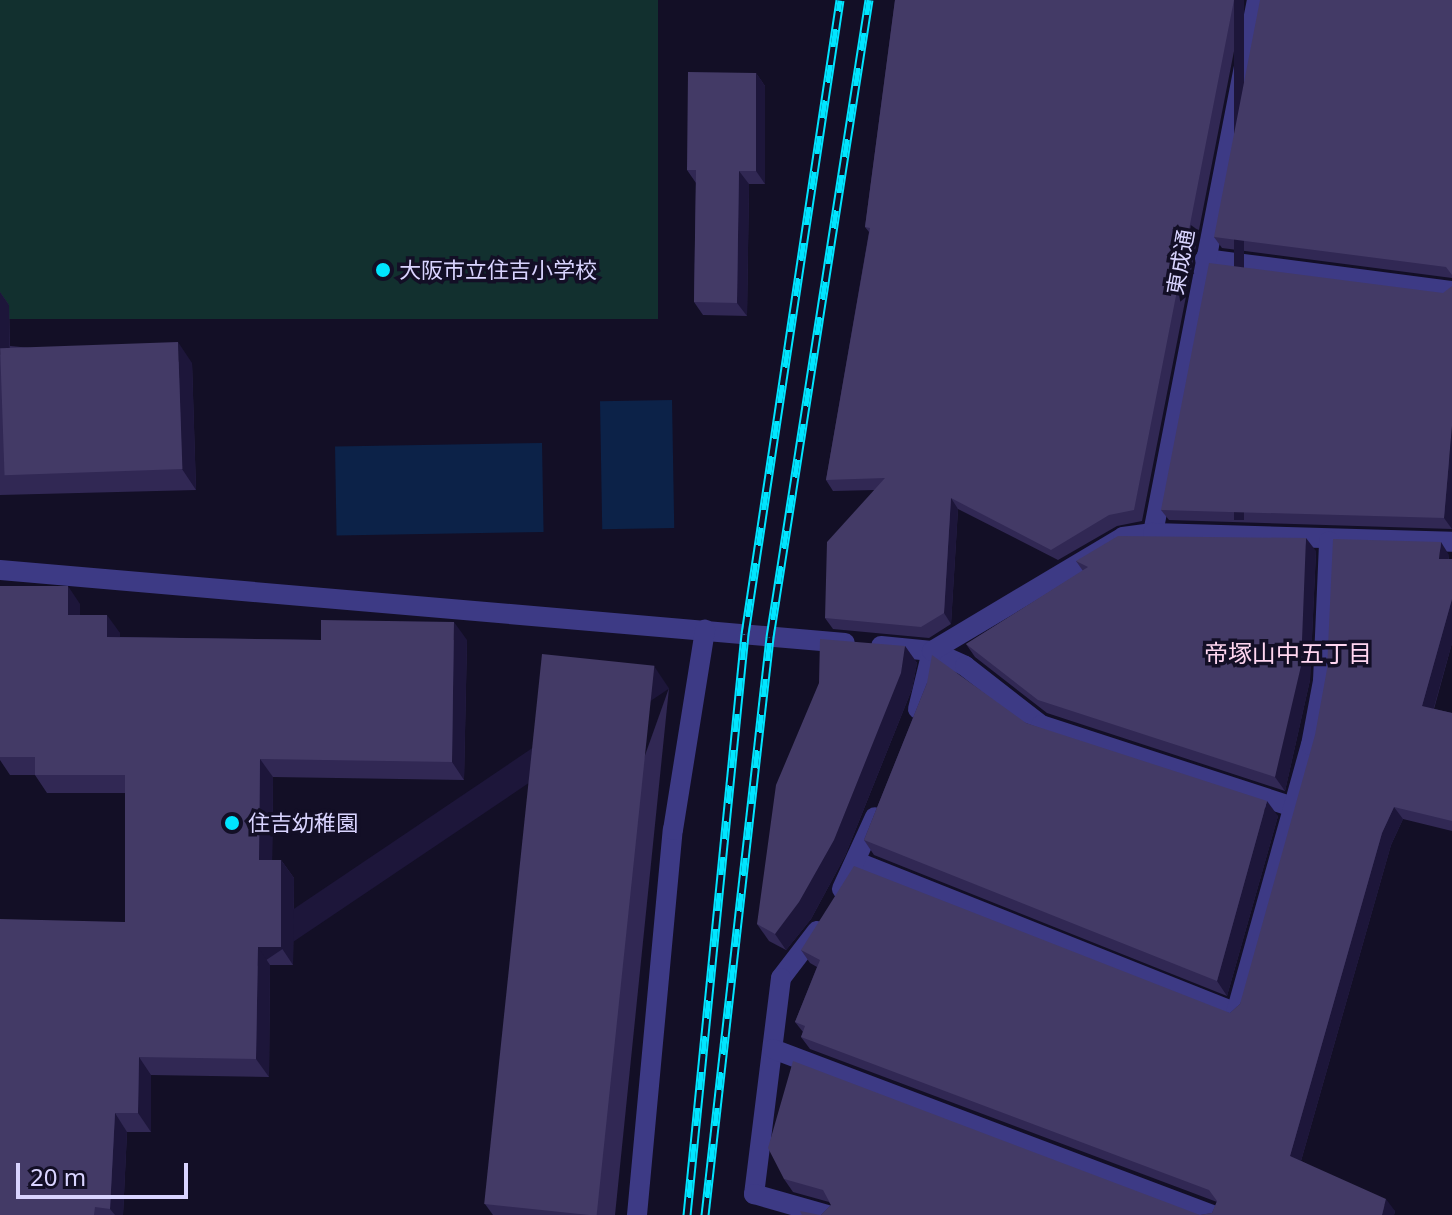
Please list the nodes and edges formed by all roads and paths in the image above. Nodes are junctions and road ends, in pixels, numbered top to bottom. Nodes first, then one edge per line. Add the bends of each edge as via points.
1 (1257, 0) edge
2 (1205, 259) junction
3 (1452, 291) edge
4 (1153, 533) junction
5 (1329, 541) junction
6 (1452, 542) edge
7 (0, 570) edge
8 (705, 630) junction
9 (932, 651) junction
10 (908, 735) edge
11 (885, 791) edge
12 (1293, 807) junction
13 (857, 862) junction
14 (773, 1049) junction
15 (637, 1215) edge
16 (827, 1215) edge
17 (1213, 1215) edge

1 - 2 street, 東成通
2 - 3 street
2 - 4 street, 東成通
4 - 5 street
4 - 9 street via 1123,537
5 - 6 street
5 - 12 street via 1323,681
7 - 8 street
8 - 9 street
8 - 15 street via 673,830
9 - 10 street via 925,693
9 - 12 street via 965,666 1041,725
11 - 13 street
12 - 13 street via 1236,1013
13 - 14 street via 822,926 781,978
14 - 16 street via 754,1194
14 - 17 street

